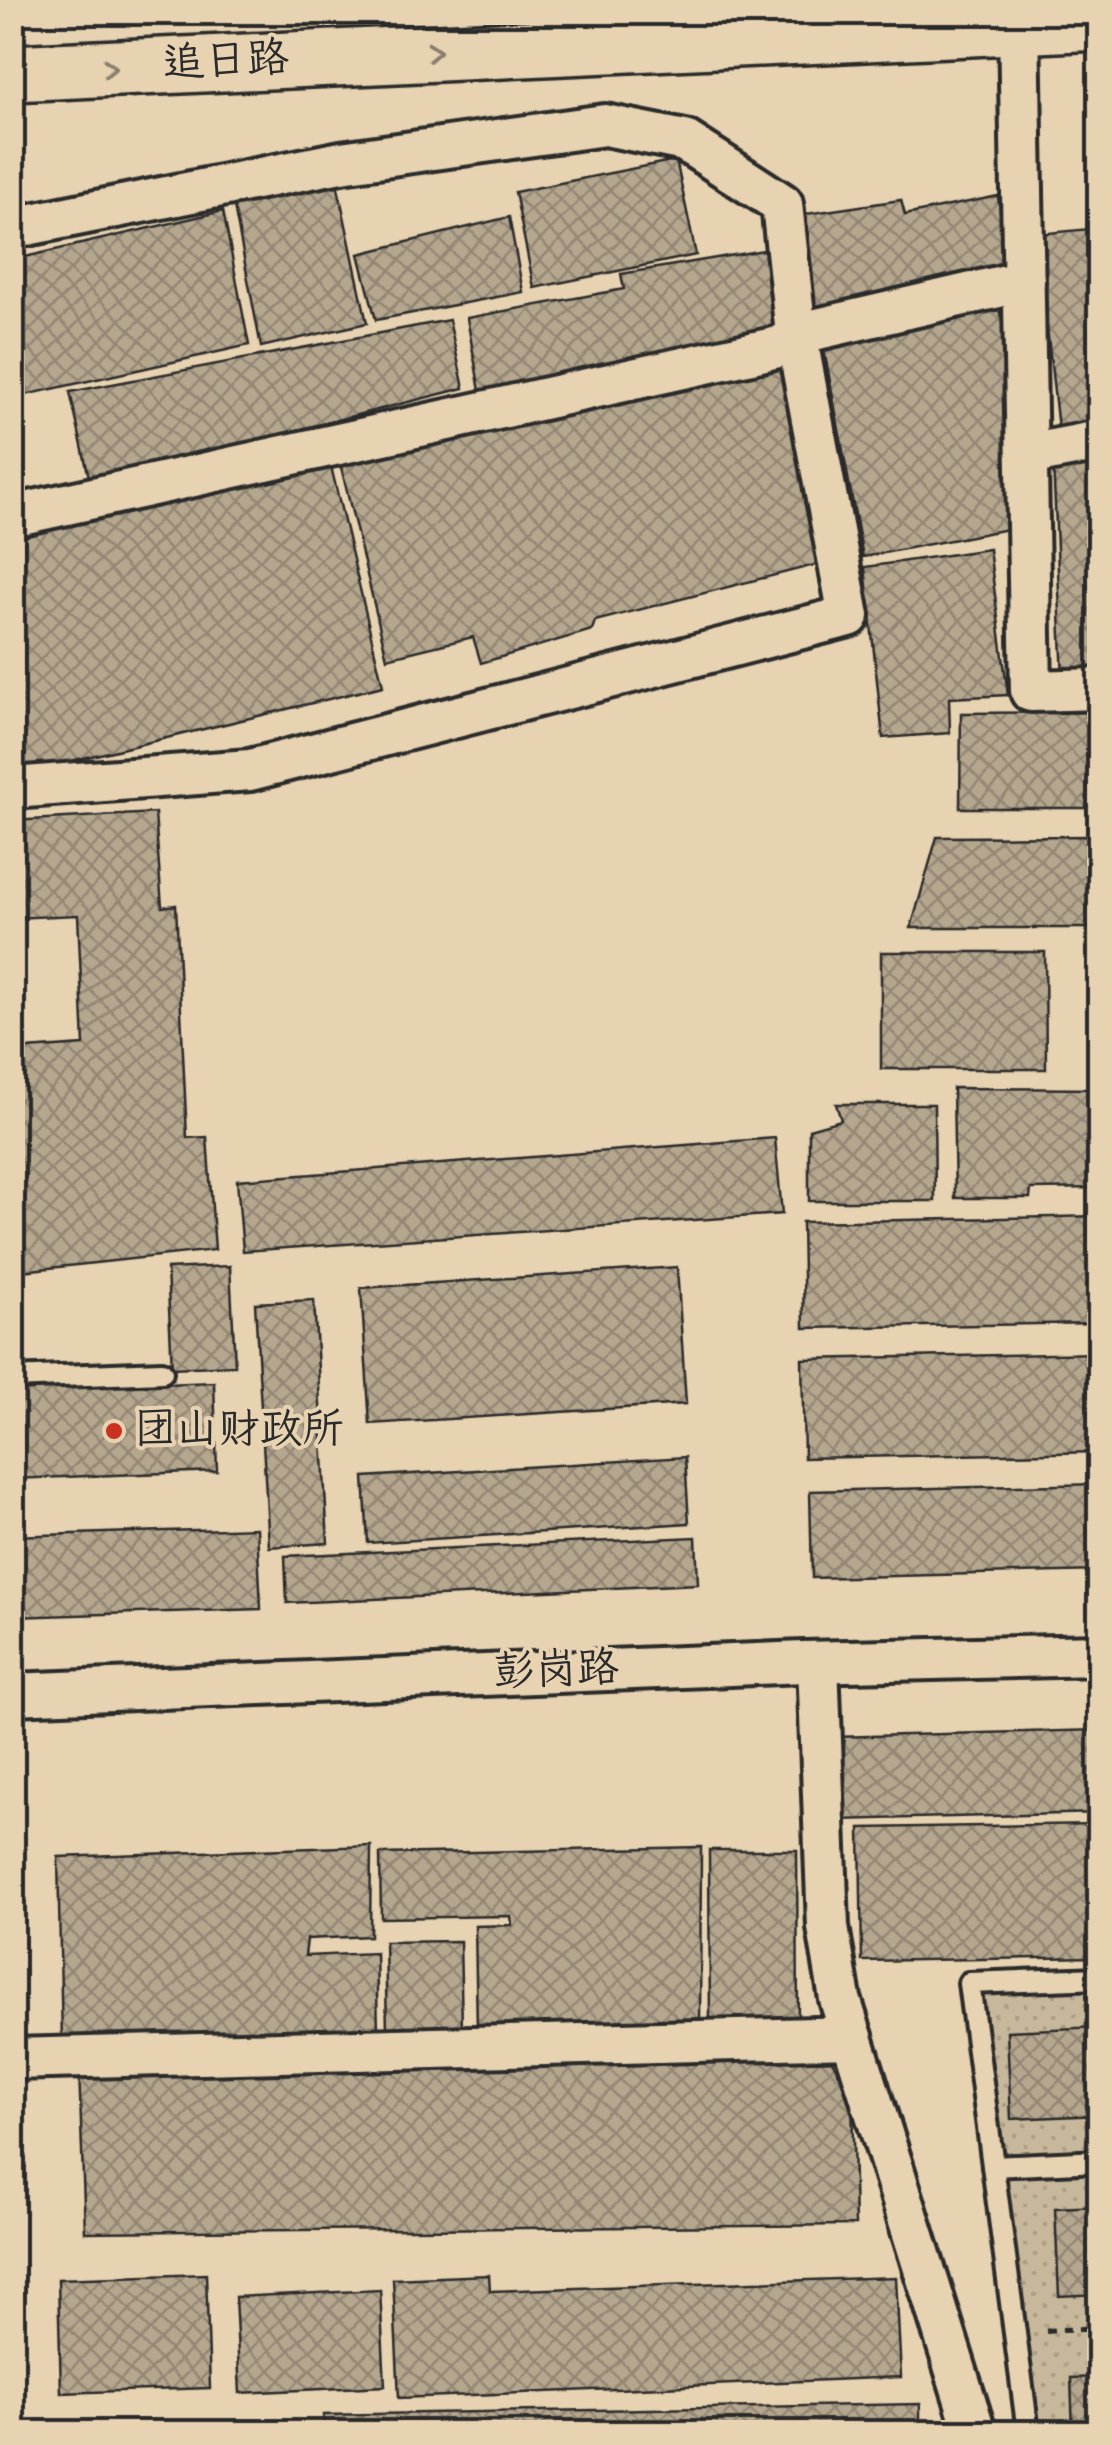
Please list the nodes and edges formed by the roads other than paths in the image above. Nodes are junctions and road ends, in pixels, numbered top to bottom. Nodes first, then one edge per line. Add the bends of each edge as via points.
1 (1100, 22) edge
2 (1019, 24) junction
3 (12, 73) edge
4 (12, 228) edge
5 (1024, 281) junction
6 (796, 334) junction
7 (1100, 441) edge
8 (1027, 454) junction
9 (12, 516) edge
10 (1100, 689) edge
11 (12, 788) edge
12 (162, 1372) dead end
13 (12, 1378) edge
14 (1100, 1655) edge
15 (818, 1662) junction
16 (12, 1694) edge
17 (1100, 1978) edge
18 (852, 2037) junction
19 (12, 2059) edge
20 (1100, 2161) edge
21 (993, 2166) junction
22 (975, 2432) edge
23 (1028, 2432) edge

1 - 2 main road, 追日路
3 -> 2 main road, 追日路
2 - 5 street
4 - 6 street via 341,162 605,125 685,140 782,204
5 - 6 street
5 - 8 street
6 - 9 street via 783,346
6 - 11 street via 849,616 250,770
7 - 8 street
8 - 10 street via 1032,691
12 - 13 lane
14 - 15 street, 彭岗路
15 - 16 street, 彭岗路
15 - 18 street via 828,1926
17 - 21 lane via 969,1983
18 - 19 street
18 - 22 street
20 - 21 lane
21 - 23 lane

